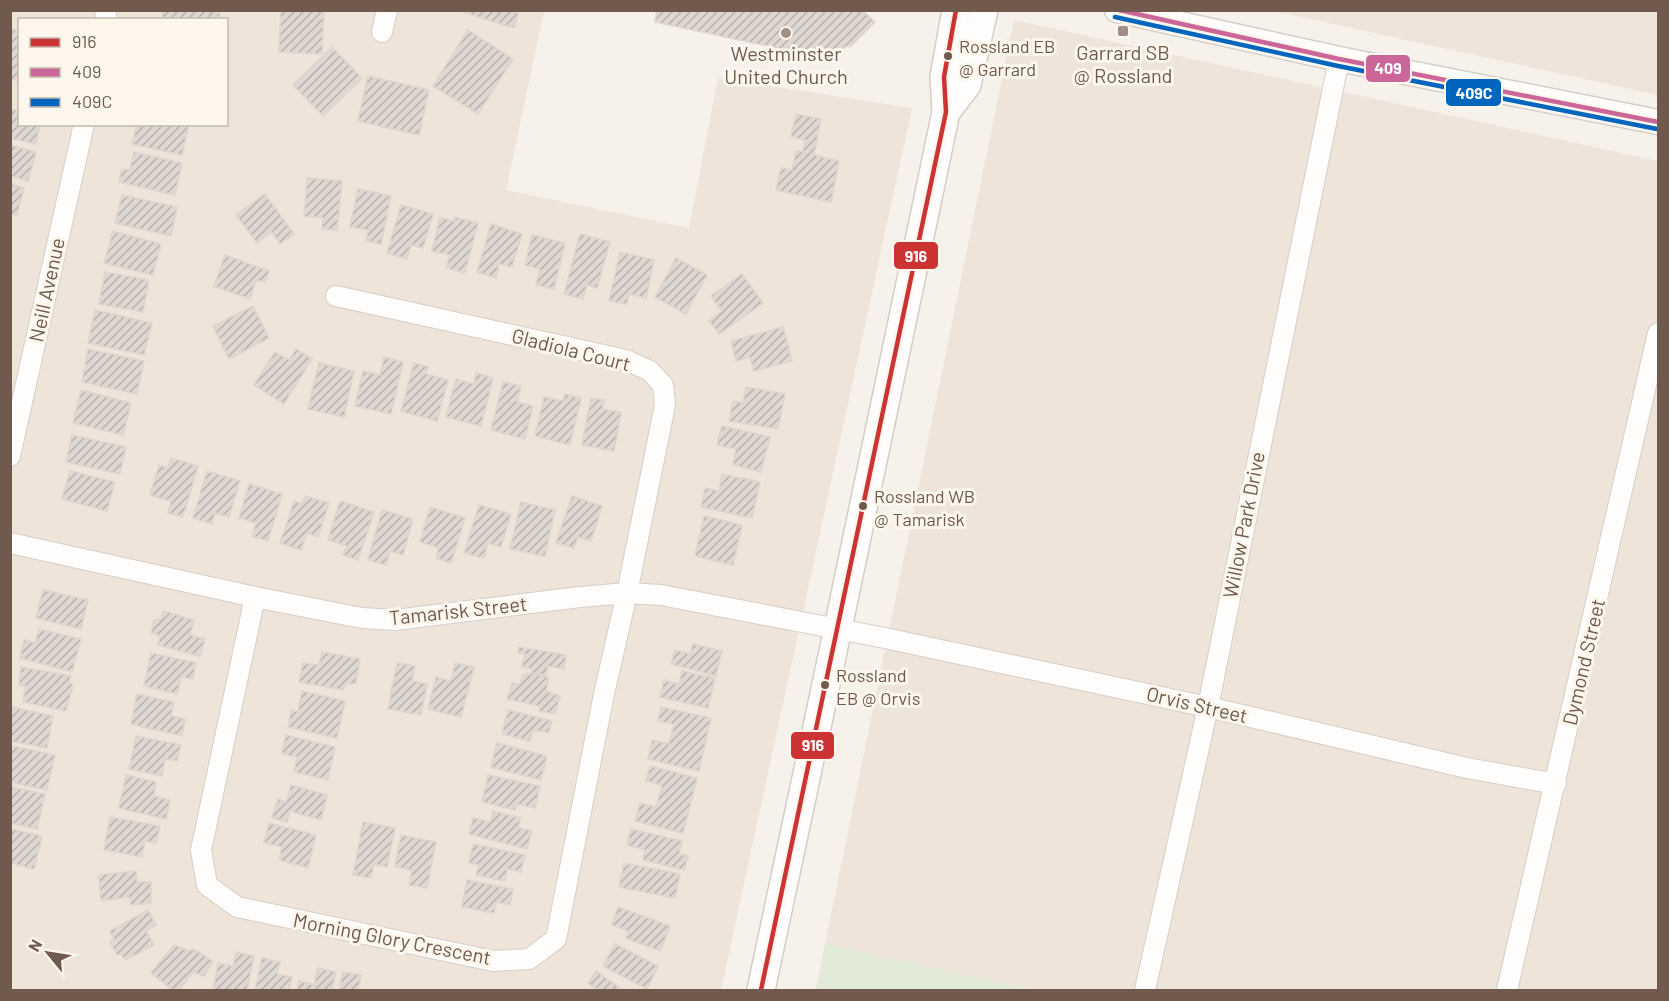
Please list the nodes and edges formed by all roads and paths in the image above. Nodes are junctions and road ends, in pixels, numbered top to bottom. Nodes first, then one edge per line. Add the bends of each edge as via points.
1 (387, 10) edge
2 (956, 10) edge
3 (984, 10) edge
4 (1117, 10) edge
5 (382, 32) dead end
6 (1339, 59) junction
7 (946, 112) junction
8 (1659, 122) edge
9 (84, 126) edge
10 (336, 296) dead end
11 (1659, 333) edge
12 (10, 456) edge
13 (10, 543) edge
14 (627, 593) junction
15 (255, 597) junction
16 (838, 628) junction
17 (1208, 707) junction
18 (1556, 784) junction
19 (761, 990) edge
20 (1145, 990) edge
21 (1507, 990) edge

1 - 5 street
2 - 7 main road via 944,77
3 - 7 main road via 967,85
4 - 6 street
6 - 8 street
6 - 17 street, Willow Park Drive
7 - 16 main road
9 - 12 street, Neill Avenue
10 - 14 street, Gladiola Court via 626,360 650,371 663,385 665,405
11 - 18 street, Dymond Street
13 - 15 street, Tamarisk Street
14 - 15 street, Tamarisk Street via 395,620 362,618
14 - 15 street, Morning Glory Crescent via 556,939 529,959 493,961 237,907 207,885 201,850
14 - 16 street, Tamarisk Street via 662,595
16 - 17 street, Orvis Street
16 - 19 main road
17 - 18 street, Orvis Street via 1467,768
17 - 20 street, Willow Park Drive
18 - 21 street, Dymond Street

